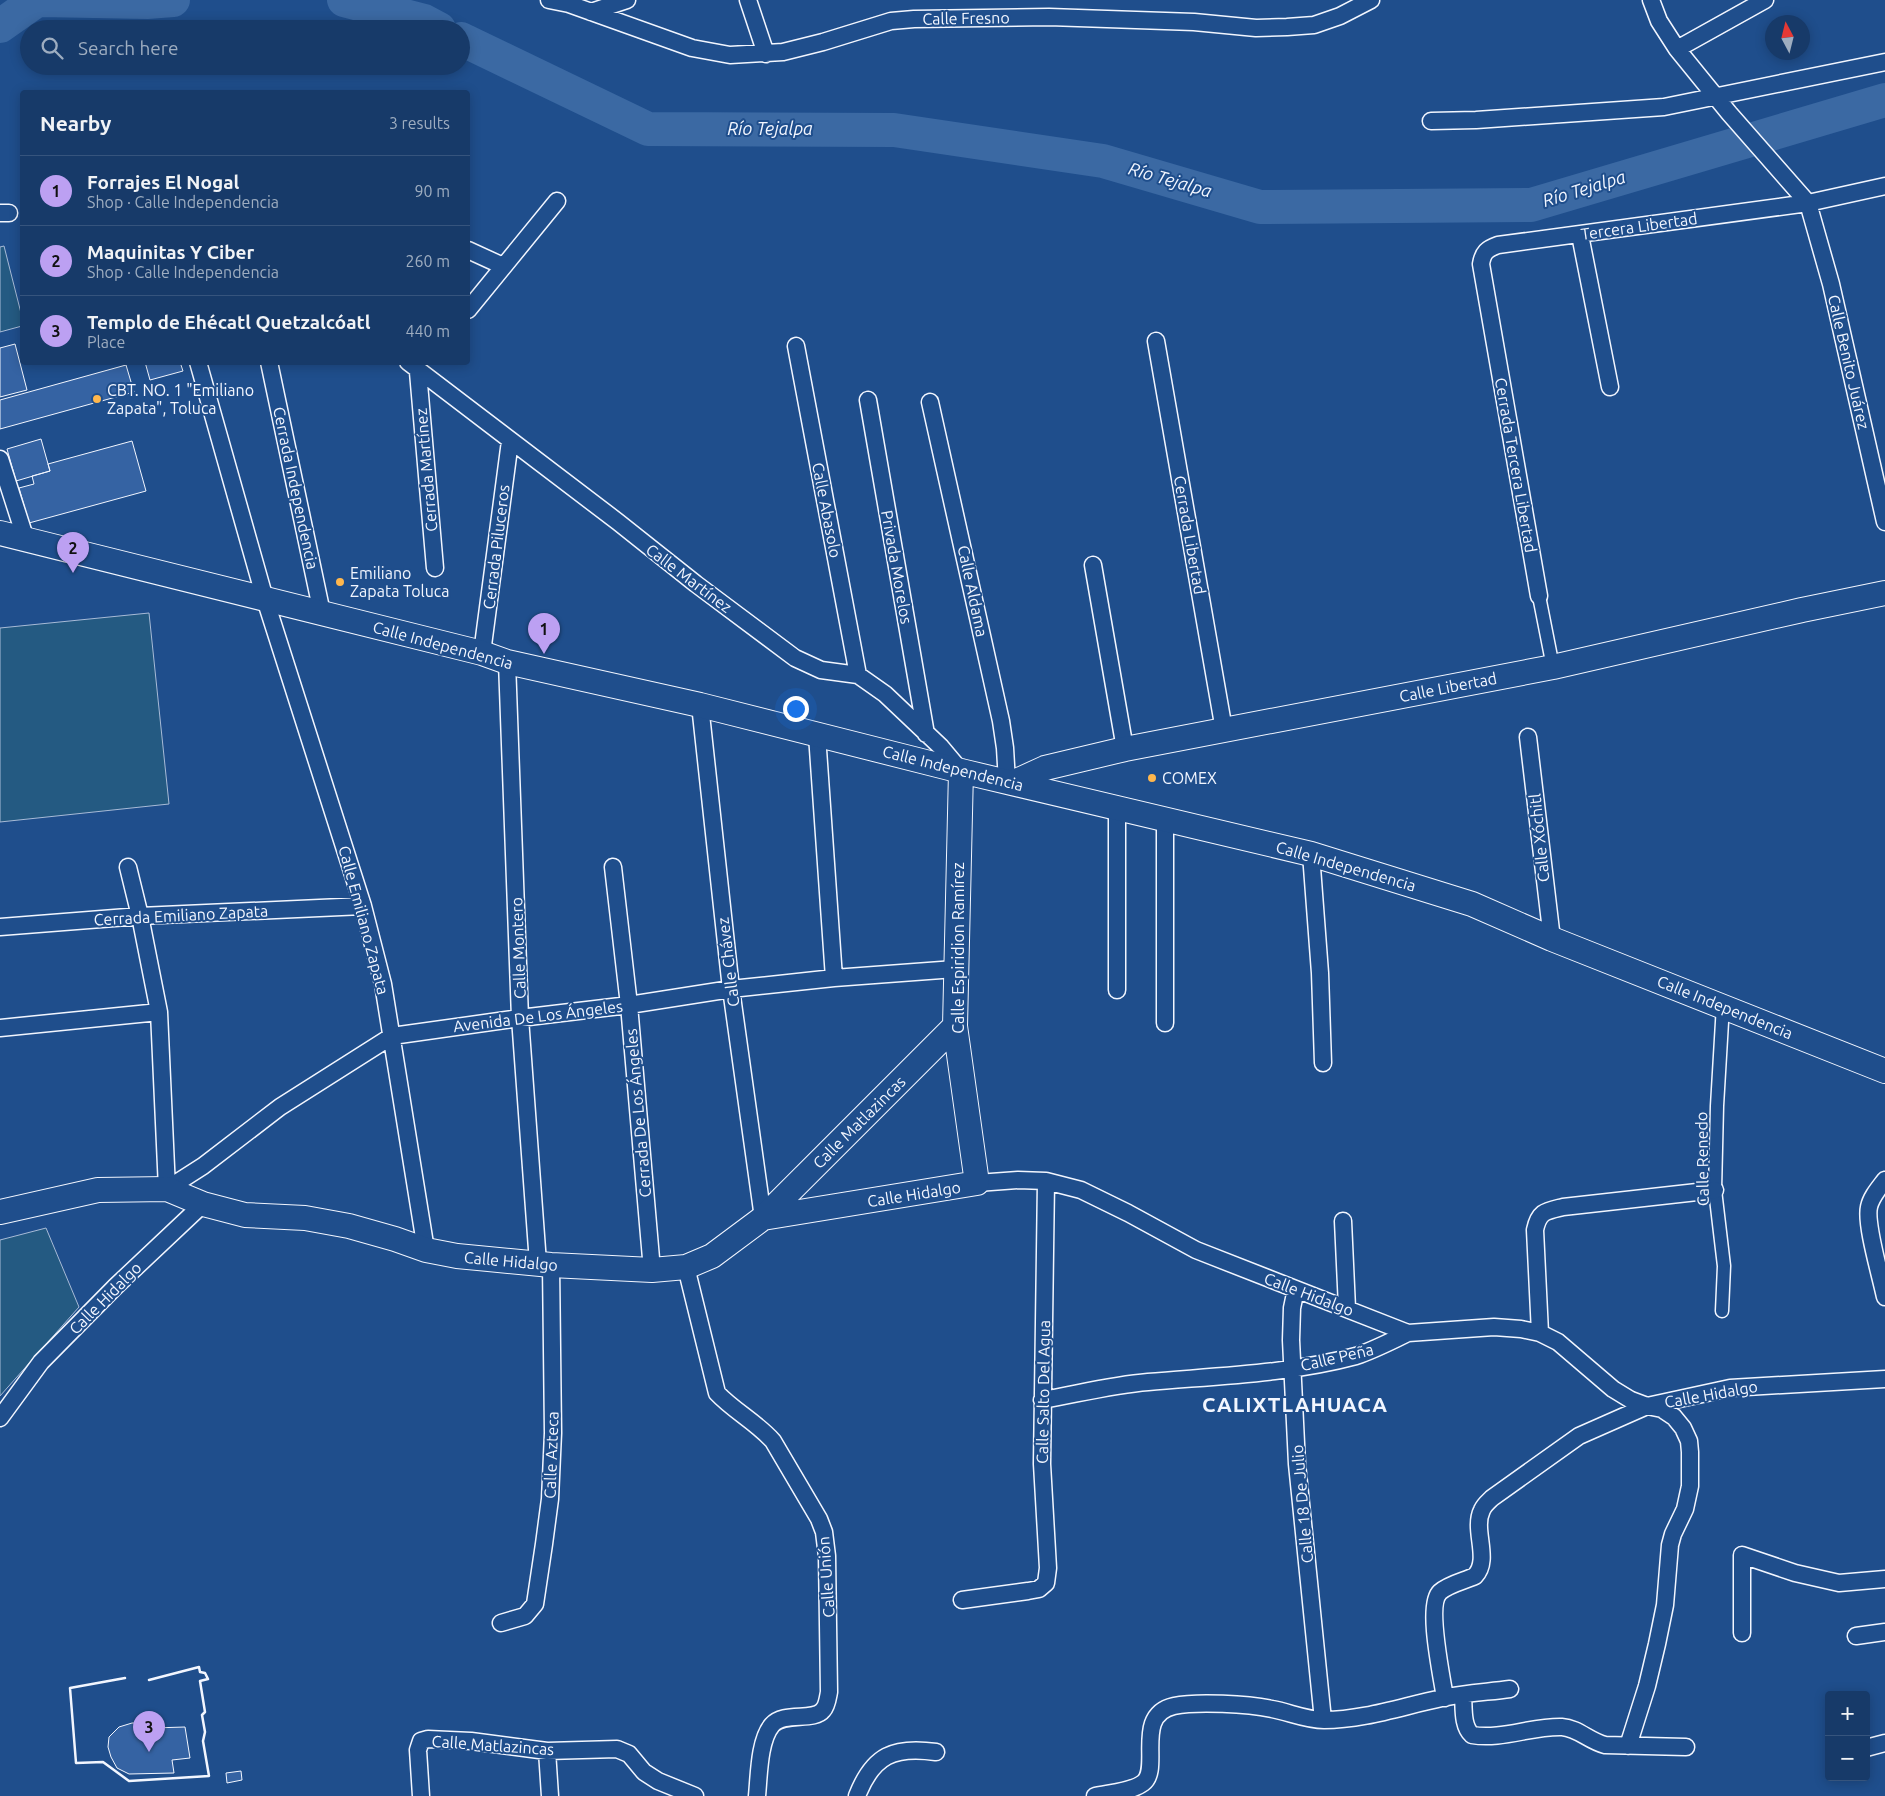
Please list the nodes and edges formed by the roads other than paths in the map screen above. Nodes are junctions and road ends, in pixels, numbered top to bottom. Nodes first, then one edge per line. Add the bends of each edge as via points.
1 (549, 0) edge
2 (628, 0) edge
3 (748, 0) edge
4 (1371, 0) edge
5 (1650, 0) edge
6 (1765, 0) edge
7 (568, 2) edge
8 (591, 12) junction
9 (1677, 49) junction
10 (766, 54) junction
11 (1885, 62) edge
12 (1716, 97) junction
13 (1431, 121) dead end
14 (1885, 186) edge
15 (557, 201) dead end
16 (1808, 204) junction
17 (1580, 234) junction
18 (470, 251) edge
19 (1481, 264) joint
20 (503, 266) junction
21 (470, 307) edge
22 (1156, 341) dead end
23 (796, 346) dead end
24 (199, 365) edge
25 (270, 365) edge
26 (417, 366) edge
27 (1610, 387) dead end
28 (868, 400) dead end
29 (930, 402) dead end
30 (510, 442) junction
31 (0, 459) edge
32 (1885, 522) edge
33 (0, 533) edge
34 (26, 540) junction
35 (1093, 565) dead end
36 (435, 568) dead end
37 (1885, 593) edge
38 (1539, 596) joint
39 (265, 599) junction
40 (322, 614) junction
41 (482, 654) junction
42 (507, 662) junction
43 (1553, 667) junction
44 (858, 675) junction
45 (700, 705) junction
46 (1224, 730) junction
47 (926, 734) junction
48 (817, 735) junction
49 (1528, 738) dead end
50 (1125, 749) junction
51 (961, 771) junction
52 (1009, 783) junction
53 (1117, 808) junction
54 (1165, 818) junction
55 (1311, 854) junction
56 (128, 867) dead end
57 (613, 867) dead end
58 (363, 906) junction
59 (140, 916) junction
60 (0, 927) edge
61 (1552, 939) junction
62 (955, 969) junction
63 (834, 978) junction
64 (731, 989) junction
65 (1116, 990) dead end
66 (1723, 1005) junction
67 (629, 1006) junction
68 (158, 1012) junction
69 (520, 1018) junction
70 (1165, 1023) dead end
71 (955, 1026) junction
72 (0, 1028) edge
73 (392, 1036) junction
74 (1323, 1063) dead end
75 (1885, 1071) edge
76 (1885, 1180) edge
77 (1046, 1181) junction
78 (978, 1183) junction
79 (167, 1189) junction
80 (1715, 1190) junction
81 (203, 1204) junction
82 (1, 1207) edge
83 (763, 1218) junction
84 (1344, 1221) dead end
85 (426, 1250) junction
86 (544, 1264) junction
87 (686, 1268) junction
88 (652, 1270) junction
89 (1296, 1289) junction
90 (1885, 1297) edge
91 (1347, 1308) junction
92 (1722, 1311) dead end
93 (1408, 1333) junction
94 (1540, 1333) junction
95 (1292, 1368) junction
96 (1885, 1379) edge
97 (1042, 1400) junction
98 (1648, 1406) junction
99 (0, 1418) edge
100 (1885, 1579) edge
101 (962, 1600) dead end
102 (501, 1623) dead end
103 (1885, 1632) edge
104 (1742, 1633) dead end
105 (1856, 1636) dead end
106 (1510, 1689) dead end
107 (1463, 1695) junction
108 (1445, 1698) junction
109 (1323, 1720) junction
110 (1885, 1743) edge
111 (1628, 1746) junction
112 (1686, 1746) dead end
113 (1870, 1747) edge
114 (547, 1751) junction
115 (936, 1752) dead end
116 (421, 1796) edge
117 (550, 1796) edge
118 (695, 1796) edge
119 (756, 1796) edge
120 (857, 1796) edge
121 (1095, 1796) edge

1 - 7 street, Calle Fresno
2 - 8 street
3 - 10 street
4 - 10 street, Calle Fresno via 1314,25 1288,28 1049,17 899,20
5 - 9 street
6 - 9 street
7 - 8 street, Calle Fresno
8 - 10 street, Calle Fresno via 705,51 730,55
9 - 12 street
11 - 12 street
12 - 13 street via 1664,107
12 - 16 street
14 - 16 street, Tercera Libertad
15 - 20 street
16 - 17 street, Tercera Libertad
16 - 32 street, Calle Benito Juárez via 1831,284
17 - 19 street, Tercera Libertad via 1498,245 1483,254
17 - 27 street
18 - 20 street
19 - 38 street, Cerrada Tercera Libertad
20 - 21 street
22 - 46 street, Cerrada Libertad
23 - 44 street, Calle Abasolo
24 - 39 street, Calle Emiliano Zapata
25 - 40 street, Cerrada Independencia
26 - 30 street, Calle Martínez
26 - 36 street, Cerrada Martínez
28 - 47 street, Privada Morelos
29 - 52 street, Calle Aldama via 1001,721
30 - 41 street, Cerrada Piluceros
30 - 44 street, Calle Martínez via 795,658 821,670
31 - 34 street
33 - 34 main road, Calle Independencia
34 - 39 main road, Calle Independencia
35 - 50 street
37 - 43 main road, Calle Libertad
38 - 43 street, Cerrada Tercera Libertad
39 - 40 main road, Calle Independencia
39 - 58 street, Calle Emiliano Zapata
40 - 41 main road, Calle Independencia
41 - 42 main road, Calle Independencia
42 - 45 main road, Calle Independencia
42 - 69 street, Calle Montero
43 - 46 main road, Calle Libertad
44 - 47 street, Calle Martínez via 885,694
45 - 48 main road, Calle Independencia
45 - 64 street, Calle Chávez
46 - 50 main road, Calle Libertad
47 - 51 street, Calle Martínez
48 - 51 main road, Calle Independencia
48 - 63 street
49 - 61 street, Calle Xóchitl
50 - 52 main road, Calle Libertad via 1045,768
51 - 52 main road, Calle Independencia
51 - 62 main road, Calle Espiridion Ramírez
52 - 53 main road, Calle Independencia
53 - 54 main road, Calle Independencia
53 - 65 street
54 - 55 main road, Calle Independencia
54 - 70 street
55 - 61 main road, Calle Independencia via 1472,904
55 - 74 street
56 - 59 street
57 - 67 street, Cerrada De Los Ángeles
58 - 59 street, Cerrada Emiliano Zapata
58 - 73 street, Calle Emiliano Zapata via 383,984
59 - 60 street, Cerrada Emiliano Zapata
59 - 68 street
61 - 66 main road, Calle Independencia
62 - 63 street, Avenida De Los Ángeles
62 - 71 main road, Calle Espiridion Ramírez
63 - 64 street, Avenida De Los Ángeles
64 - 67 street, Avenida De Los Ángeles
64 - 83 street, Calle Chávez
66 - 75 main road, Calle Independencia
66 - 80 street, Calle Renedo
67 - 69 street, Avenida De Los Ángeles
67 - 88 street, Cerrada De Los Ángeles
68 - 72 street
68 - 79 street
69 - 73 street, Avenida De Los Ángeles
69 - 86 street, Calle Montero
71 - 78 main road, Calle Espiridion Ramírez
71 - 83 main road, Calle Matlazincas
73 - 79 street, Avenida De Los Ángeles via 280,1107 203,1166
73 - 85 street, Calle Emiliano Zapata
76 - 90 street via 1868,1207
77 - 78 street, Calle Hidalgo
77 - 89 street, Calle Hidalgo via 1082,1190 1196,1250
77 - 97 street, Calle Salto Del Agua
78 - 83 main road, Calle Hidalgo
79 - 81 main road
79 - 82 main road via 98,1190
80 - 92 street, Calle Renedo via 1724,1266
80 - 94 street via 1546,1211 1538,1218 1535,1230
81 - 85 main road, Calle Hidalgo via 246,1215 305,1218 349,1226
81 - 99 street, Calle Hidalgo via 41,1362
83 - 87 main road, Calle Hidalgo via 712,1256
84 - 91 street
85 - 86 main road, Calle Hidalgo
86 - 88 main road, Calle Hidalgo
86 - 102 street, Calle Azteca via 553,1433 550,1499 535,1604 525,1616
87 - 88 main road, Calle Hidalgo
87 - 119 street, Calle Unión via 717,1392 773,1441 824,1532 828,1589 827,1701 824,1710 818,1714 773,1723 763,1748
89 - 91 street, Calle Hidalgo
89 - 95 street, Calle 18 De Julio via 1292,1308
91 - 93 street, Calle Hidalgo
93 - 94 street, Calle Hidalgo via 1494,1327
93 - 95 street, Calle Peña via 1356,1356
94 - 98 street, Calle Hidalgo via 1558,1342 1613,1389
95 - 97 street, Calle Peña via 1146,1382
95 - 109 street, Calle 18 De Julio via 1300,1503
96 - 98 street, Calle Hidalgo via 1730,1388
97 - 101 street, Calle Salto Del Agua via 1046,1583 1028,1591
98 - 108 street via 1579,1436 1484,1507 1480,1522 1482,1560 1479,1573 1445,1588 1434,1602 1433,1616
98 - 111 street via 1662,1409 1683,1428 1689,1441 1692,1468 1685,1509 1668,1551 1665,1604 1657,1644
100 - 104 street via 1839,1583 1795,1573 1742,1555
103 - 105 street
106 - 107 street
107 - 108 street
107 - 111 street via 1465,1722 1472,1735 1562,1728 1574,1729 1605,1745
108 - 109 street via 1354,1717
109 - 121 street via 1261,1707 1172,1706 1160,1712 1154,1720 1149,1774 1144,1783
110 - 113 street
111 - 112 street
114 - 116 street, Calle Matlazincas via 471,1741 422,1741 418,1750
114 - 117 street
114 - 118 street, Calle Matlazincas via 617,1749 629,1754 644,1772 658,1781
115 - 120 street via 912,1749 884,1758 870,1769

